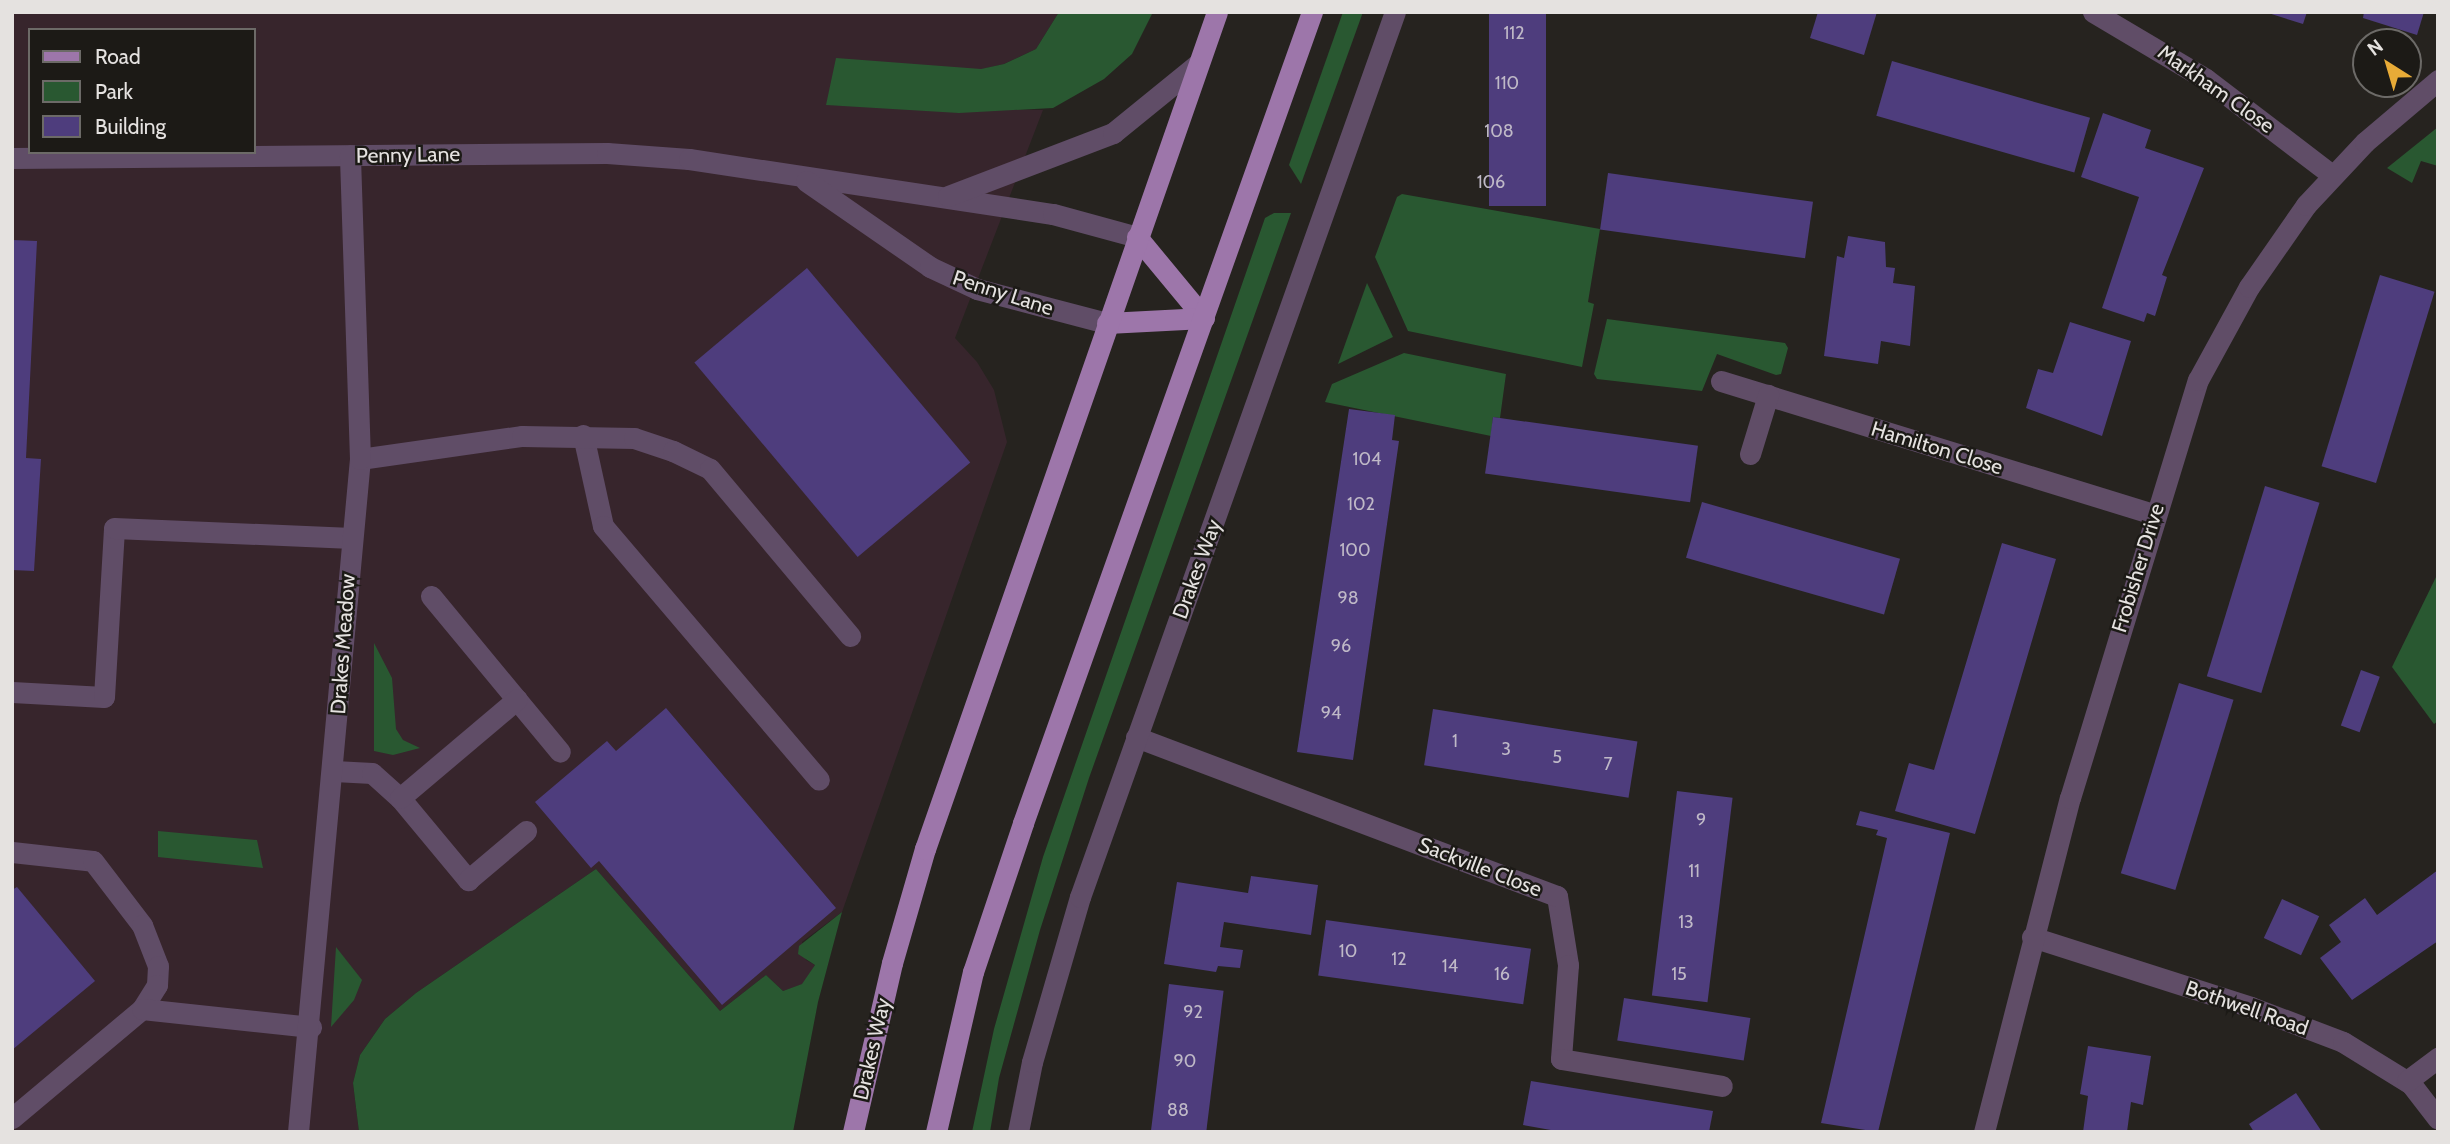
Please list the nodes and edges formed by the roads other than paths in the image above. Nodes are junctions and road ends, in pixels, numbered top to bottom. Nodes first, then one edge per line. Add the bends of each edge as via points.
1 (1217, 12) edge
2 (1312, 12) edge
3 (1395, 12) edge
4 (2092, 12) edge
5 (1198, 64) junction
6 (2438, 80) edge
7 (350, 155) junction
8 (12, 158) edge
9 (2332, 175) junction
10 (802, 178) junction
11 (946, 197) junction
12 (1137, 237) junction
13 (1203, 318) junction
14 (1107, 323) junction
15 (1721, 381) dead end
16 (1768, 396) junction
17 (583, 435) junction
18 (1750, 454) dead end
19 (360, 459) junction
20 (2154, 514) junction
21 (352, 538) junction
22 (430, 596) dead end
23 (850, 636) dead end
24 (12, 692) edge
25 (517, 699) junction
26 (1136, 737) junction
27 (560, 752) dead end
28 (334, 771) junction
29 (818, 780) dead end
30 (400, 798) junction
31 (526, 831) dead end
32 (12, 852) edge
33 (2032, 937) junction
34 (142, 1009) junction
35 (311, 1027) junction
36 (2438, 1058) edge
37 (2407, 1081) junction
38 (1722, 1086) dead end
39 (12, 1118) edge
40 (2438, 1119) edge
41 (298, 1132) edge
42 (853, 1132) edge
43 (936, 1132) edge
44 (1018, 1132) edge
45 (1984, 1132) edge

1 - 5 main road, Drakes Way
2 - 13 main road
3 - 26 street, Drakes Way
4 - 9 street, Markham Close via 2206,79
5 - 11 street, Penny Lane via 1113,133
5 - 12 main road, Drakes Way
6 - 9 street, Frobisher Drive
7 - 8 street, Penny Lane
7 - 10 street, Penny Lane via 607,153 689,159
7 - 19 street, Drakes Meadow
9 - 20 street, Frobisher Drive via 2285,233 2207,361
10 - 11 street, Penny Lane
10 - 14 street, Penny Lane via 930,267 977,289
11 - 12 street, Penny Lane via 1077,219
12 - 13 main road
12 - 14 main road, Drakes Way
13 - 14 main road
13 - 43 main road via 977,960
14 - 42 main road, Drakes Way via 925,849 892,963
15 - 16 street, Hamilton Close
16 - 18 street
16 - 20 street, Hamilton Close
17 - 19 street via 522,436
17 - 23 street via 634,438 710,469
17 - 29 street via 603,526
19 - 21 street, Drakes Meadow
20 - 33 street, Frobisher Drive
21 - 24 street via 114,528 104,697
21 - 28 street, Drakes Meadow
22 - 25 street
25 - 27 street
25 - 30 street
26 - 38 street, Sackville Close via 1558,896 1568,965 1561,1059
26 - 44 street, Drakes Way via 1054,981
28 - 30 street via 372,773
28 - 35 street, Drakes Meadow
30 - 31 street via 468,880
32 - 34 street via 93,862 153,947 157,985
33 - 37 street, Bothwell Road via 2297,1024 2343,1042
33 - 45 street, Frobisher Drive
34 - 35 street
34 - 39 street
35 - 41 street, Drakes Meadow
36 - 37 street
37 - 40 street, Bothwell Road

